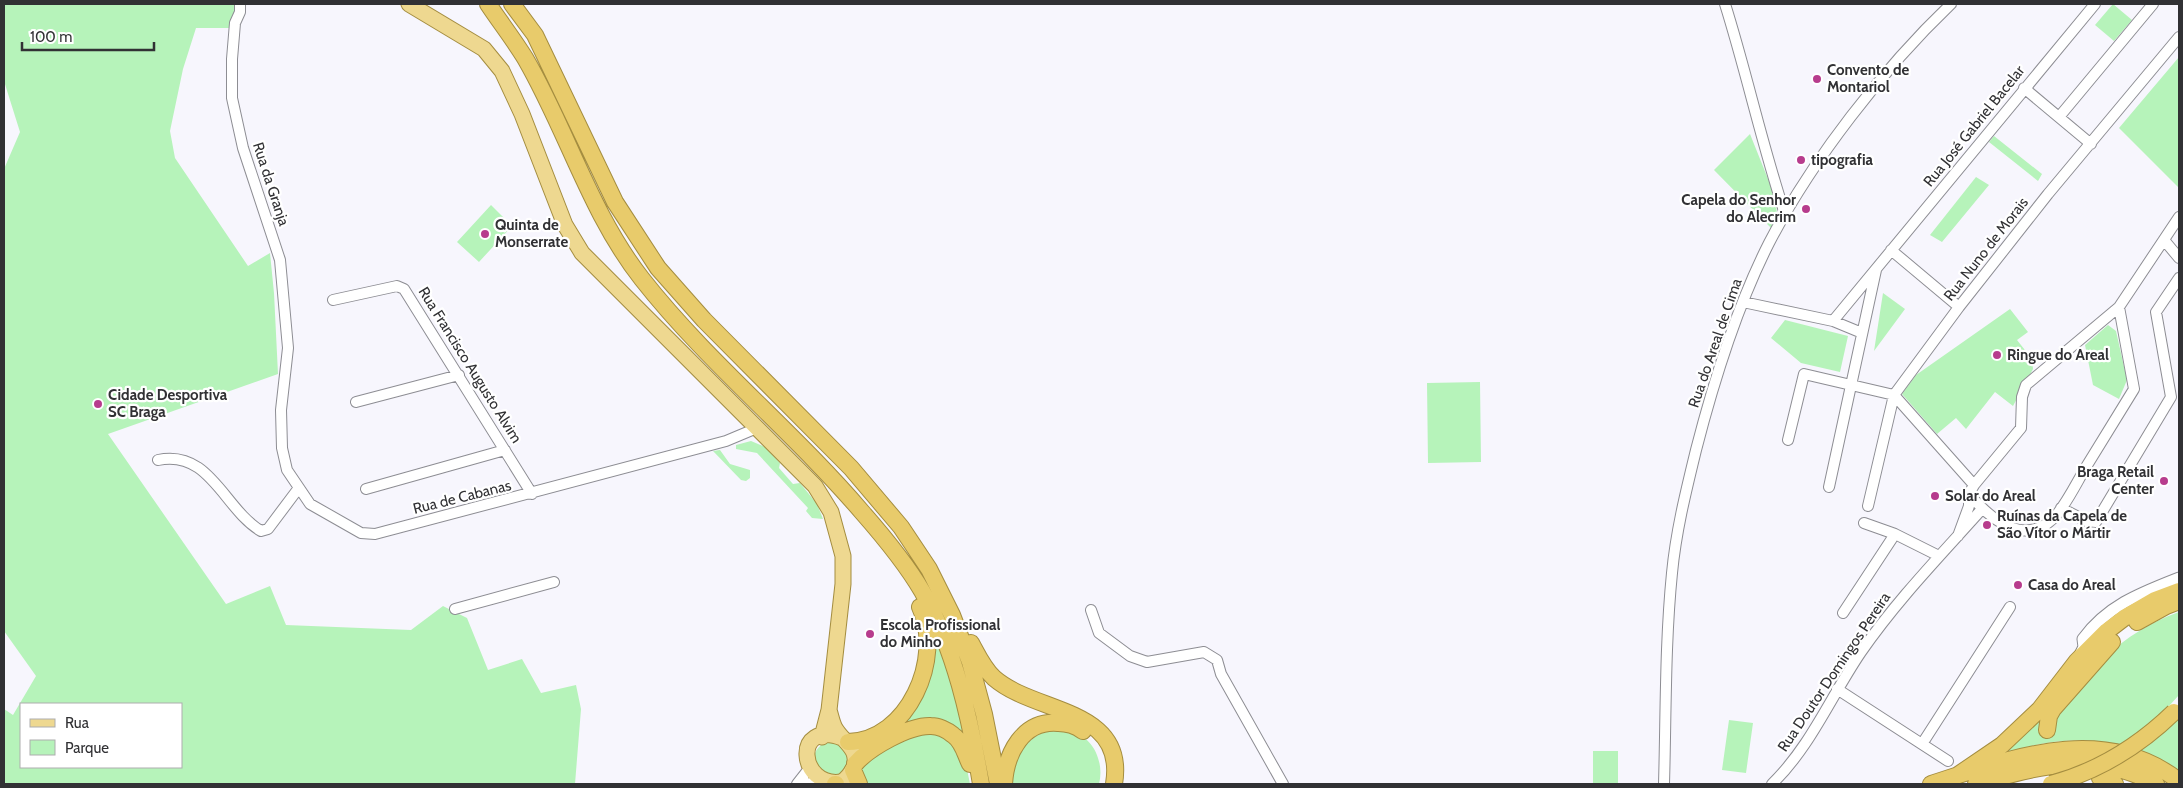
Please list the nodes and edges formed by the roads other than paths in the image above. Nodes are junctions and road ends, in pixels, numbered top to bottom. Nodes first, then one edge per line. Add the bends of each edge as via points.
1 (240, 4) edge
2 (409, 4) edge
3 (488, 4) edge
4 (512, 4) edge
5 (1724, 4) edge
6 (1951, 4) edge
7 (2095, 4) edge
8 (2152, 4) edge
9 (2179, 37) edge
10 (2024, 88) junction
11 (2059, 118) junction
12 (2091, 144) junction
13 (1785, 214) junction
14 (2179, 217) edge
15 (2164, 240) junction
16 (1891, 250) junction
17 (2179, 258) edge
18 (1876, 267) junction
19 (2179, 278) edge
20 (333, 300) dead end
21 (1743, 302) junction
22 (1959, 307) junction
23 (2119, 307) junction
24 (1833, 321) junction
25 (1862, 333) junction
26 (284, 375) joint
27 (459, 375) junction
28 (1850, 384) junction
29 (1894, 395) junction
30 (356, 402) dead end
31 (757, 428) junction
32 (1788, 440) dead end
33 (505, 450) junction
34 (158, 460) dead end
35 (1829, 487) dead end
36 (298, 489) junction
37 (366, 489) dead end
38 (1972, 490) junction
39 (532, 494) junction
40 (1868, 506) dead end
41 (2061, 508) junction
42 (1982, 510) junction
43 (1864, 523) dead end
44 (877, 529) junction
45 (1895, 534) junction
46 (1958, 536) junction
47 (1940, 556) junction
48 (2179, 578) edge
49 (554, 582) dead end
50 (2179, 591) edge
51 (2179, 601) edge
52 (2010, 608) dead end
53 (2179, 608) edge
54 (455, 609) dead end
55 (1091, 610) dead end
56 (2161, 610) junction
57 (1843, 614) dead end
58 (952, 615) junction
59 (2078, 661) junction
60 (1837, 689) junction
61 (2177, 709) edge
62 (829, 710) junction
63 (2047, 730) dead end
64 (822, 737) junction
65 (845, 740) junction
66 (1922, 744) junction
67 (1948, 761) dead end
68 (808, 770) junction
69 (855, 773) edge
70 (1955, 777) junction
71 (980, 781) edge
72 (2179, 781) edge
73 (830, 783) edge
74 (797, 784) edge
75 (803, 784) edge
76 (998, 784) edge
77 (1004, 784) edge
78 (1105, 784) edge
79 (1114, 784) edge
80 (1283, 784) edge
81 (1664, 784) edge
82 (1772, 784) edge
83 (1931, 784) edge
84 (1976, 784) edge
85 (2051, 784) edge
86 (2156, 784) edge

1 - 26 street, Rua da Granja via 235,23 232,98 243,148 280,260 288,348
2 - 31 main road via 484,49 502,71 565,225 582,253
3 - 44 highway via 525,59 599,211 641,278 687,331 836,481
4 - 58 highway via 535,35 615,202 658,268 704,320 857,475 901,527 929,569
5 - 13 street via 1764,153
6 - 13 street, Rua do Areal de Cima via 1857,109
7 - 10 street, Rua José Gabriel Bacelar
8 - 11 street
9 - 12 street, Rua Nuno de Morais
10 - 11 street
10 - 16 street, Rua José Gabriel Bacelar
11 - 12 street
12 - 22 street, Rua Nuno de Morais
13 - 21 street, Rua do Areal de Cima
14 - 15 street
15 - 17 street
15 - 23 street
16 - 18 street, Rua José Gabriel Bacelar
16 - 22 street
18 - 24 street, Rua José Gabriel Bacelar
18 - 25 street, Rua José Gabriel Bacelar
19 - 41 street via 2156,312 2171,397 2096,522 2086,521
20 - 27 street, Rua Francisco Augusto Alvim via 397,286 404,289
21 - 24 street
21 - 81 street, Rua do Areal de Cima via 1716,374 1682,506 1666,644
22 - 29 street, Rua Nuno de Morais
23 - 38 street via 2026,385 2022,397 2021,428
23 - 41 street via 2134,389
24 - 25 street
25 - 28 street, Rua José Gabriel Bacelar
26 - 36 street, Rua de Cabanas via 282,448 287,470
27 - 30 street
27 - 33 street, Rua Francisco Augusto Alvim
28 - 29 street
28 - 32 street via 1804,374
28 - 35 street, Rua José Gabriel Bacelar
29 - 38 street
29 - 40 street, Rua Nuno de Morais
31 - 39 street, Rua de Cabanas via 726,441
31 - 62 main road via 814,486 831,512 841,546 843,584
33 - 37 street
33 - 39 street, Rua Francisco Augusto Alvim
34 - 36 street via 174,458 207,473 261,531 268,529
36 - 39 street, Rua de Cabanas via 310,504 338,522 366,534
38 - 42 street
38 - 46 street
41 - 42 street via 2044,524 2018,531
42 - 46 street, Rua Doutor Domingos Pereira
43 - 45 street
44 - 65 highway via 922,610 926,626 926,662 908,706 891,724 867,740
44 - 71 highway via 912,576 937,622 968,716
45 - 47 street
45 - 57 street
46 - 47 street, Rua Doutor Domingos Pereira
47 - 60 street, Rua Doutor Domingos Pereira via 1902,596
48 - 59 street via 2130,597 2110,609 2083,639 2084,647
49 - 54 street
50 - 59 highway via 2124,618
51 - 56 highway
52 - 66 street
53 - 56 highway
55 - 80 street via 1099,633 1130,656 1147,662 1204,652 1217,660 1221,674
56 - 63 highway via 2130,627 2102,650 2053,709
58 - 76 highway via 970,662
58 - 79 highway via 963,626 986,669 995,679 1012,690 1064,710 1098,730 1111,750 1115,764
59 - 70 highway via 2040,709 2002,745
60 - 66 street
60 - 82 street, Rua Doutor Domingos Pereira via 1808,743
61 - 85 highway, bridge via 2151,733 2113,759
62 - 64 main road
62 - 65 main road via 835,728
64 - 65 main road via 836,736
64 - 68 main road via 810,747 806,762
65 - 69 main road via 855,756
66 - 67 street
68 - 73 main road
68 - 74 street
69 - 71 highway via 873,748 912,730 930,726 954,736
69 - 73 main road
70 - 72 highway via 2035,753 2071,748 2131,756
70 - 83 highway
73 - 75 street
77 - 78 highway via 1015,742 1035,726 1048,722 1077,726 1091,737 1106,764
84 - 86 highway via 2032,768 2081,762 2120,769

